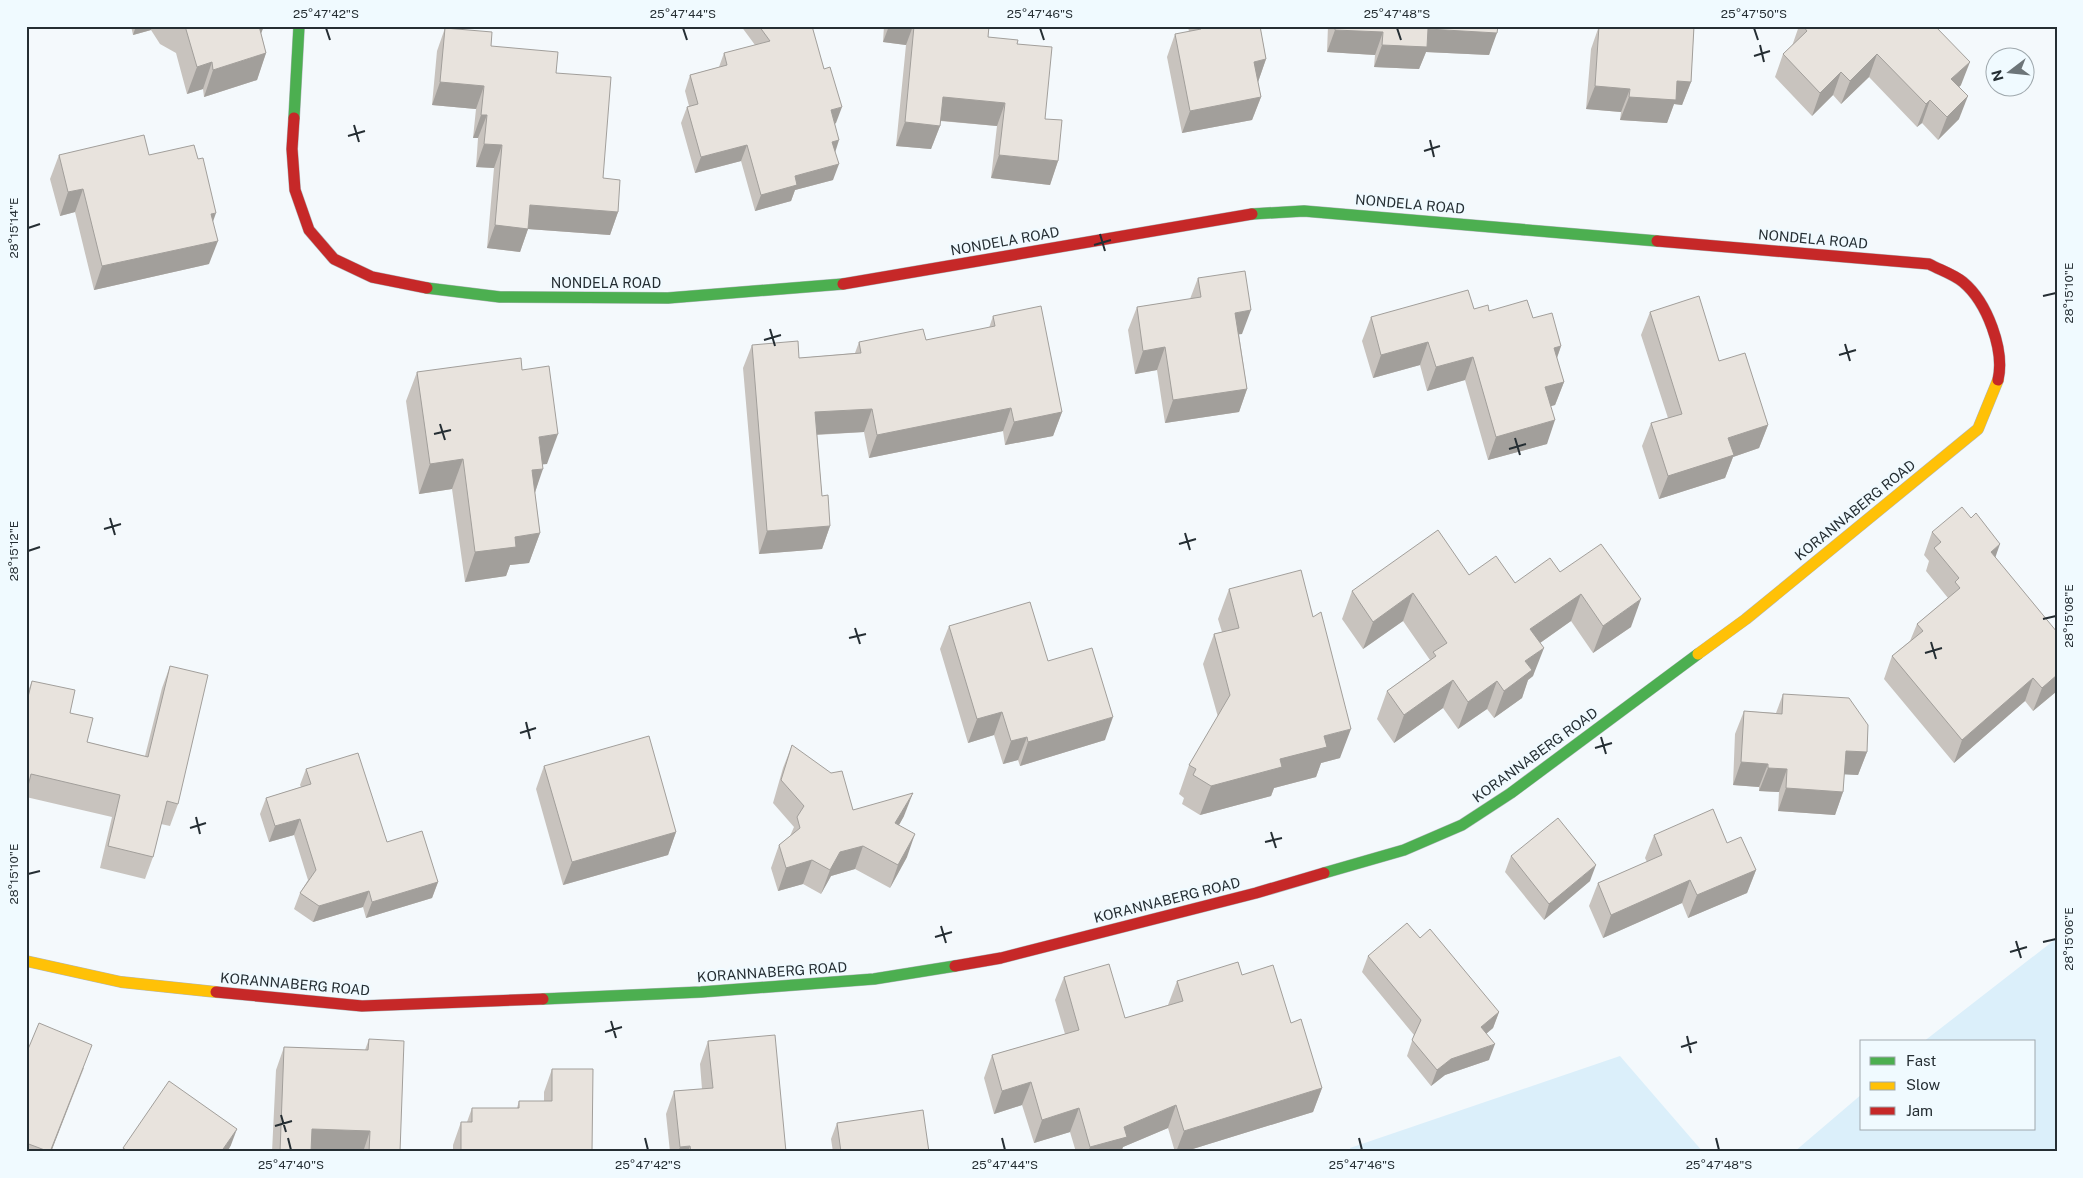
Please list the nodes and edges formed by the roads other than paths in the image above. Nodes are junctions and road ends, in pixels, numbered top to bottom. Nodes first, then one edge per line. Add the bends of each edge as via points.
1 (299, 26) edge
2 (1929, 264) joint
3 (26, 960) edge

1 - 2 street, NONDELA ROAD via 292,150 295,190 309,230 334,259 372,277 434,290 500,298 668,298 852,283 1198,221 1245,214 1304,211
2 - 3 street, KORANNABERG ROAD via 1965,284 1983,306 1994,336 2000,365 1995,392 1978,429 1746,619 1511,793 1462,825 1404,850 1256,893 1001,958 874,979 701,992 362,1006 121,982

